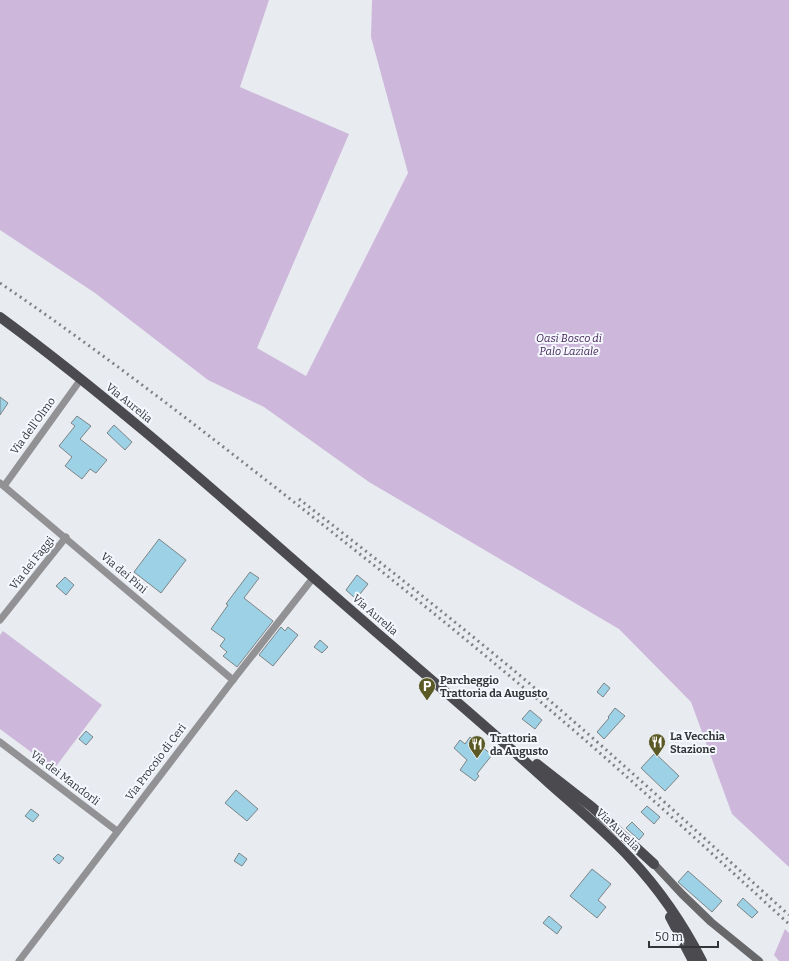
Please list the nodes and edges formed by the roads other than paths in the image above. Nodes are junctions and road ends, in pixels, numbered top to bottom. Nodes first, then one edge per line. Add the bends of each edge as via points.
1 (0, 317) edge
2 (81, 380) junction
3 (2, 485) edge
4 (66, 538) junction
5 (313, 578) junction
6 (0, 620) edge
7 (233, 680) junction
8 (501, 739) junction
9 (0, 742) edge
10 (117, 831) junction
11 (654, 864) joint
12 (662, 897) junction
13 (732, 939) junction
14 (19, 961) edge
15 (693, 961) edge
16 (702, 961) edge
17 (750, 961) edge
18 (759, 961) edge

1 - 2 main road, Via Aurelia
2 - 3 street, Via dell'Olmo
2 - 5 main road, Via Aurelia via 145,431
3 - 4 street, Via dei Pini
4 - 6 street, Via dei Faggi
4 - 7 street, Via dei Pini
5 - 7 street, Via Procoio di Ceri
5 - 8 main road, Via Aurelia
7 - 10 street, Via Procoio di Ceri
8 - 11 main road via 579,796
8 - 12 main road, Via Aurelia via 619,847
9 - 10 street, Via dei Mandorli
10 - 14 street, Via Procoio di Ceri
11 - 13 street via 694,906
12 - 15 main road
12 - 16 main road, Via Aurelia
13 - 17 street
13 - 18 street

